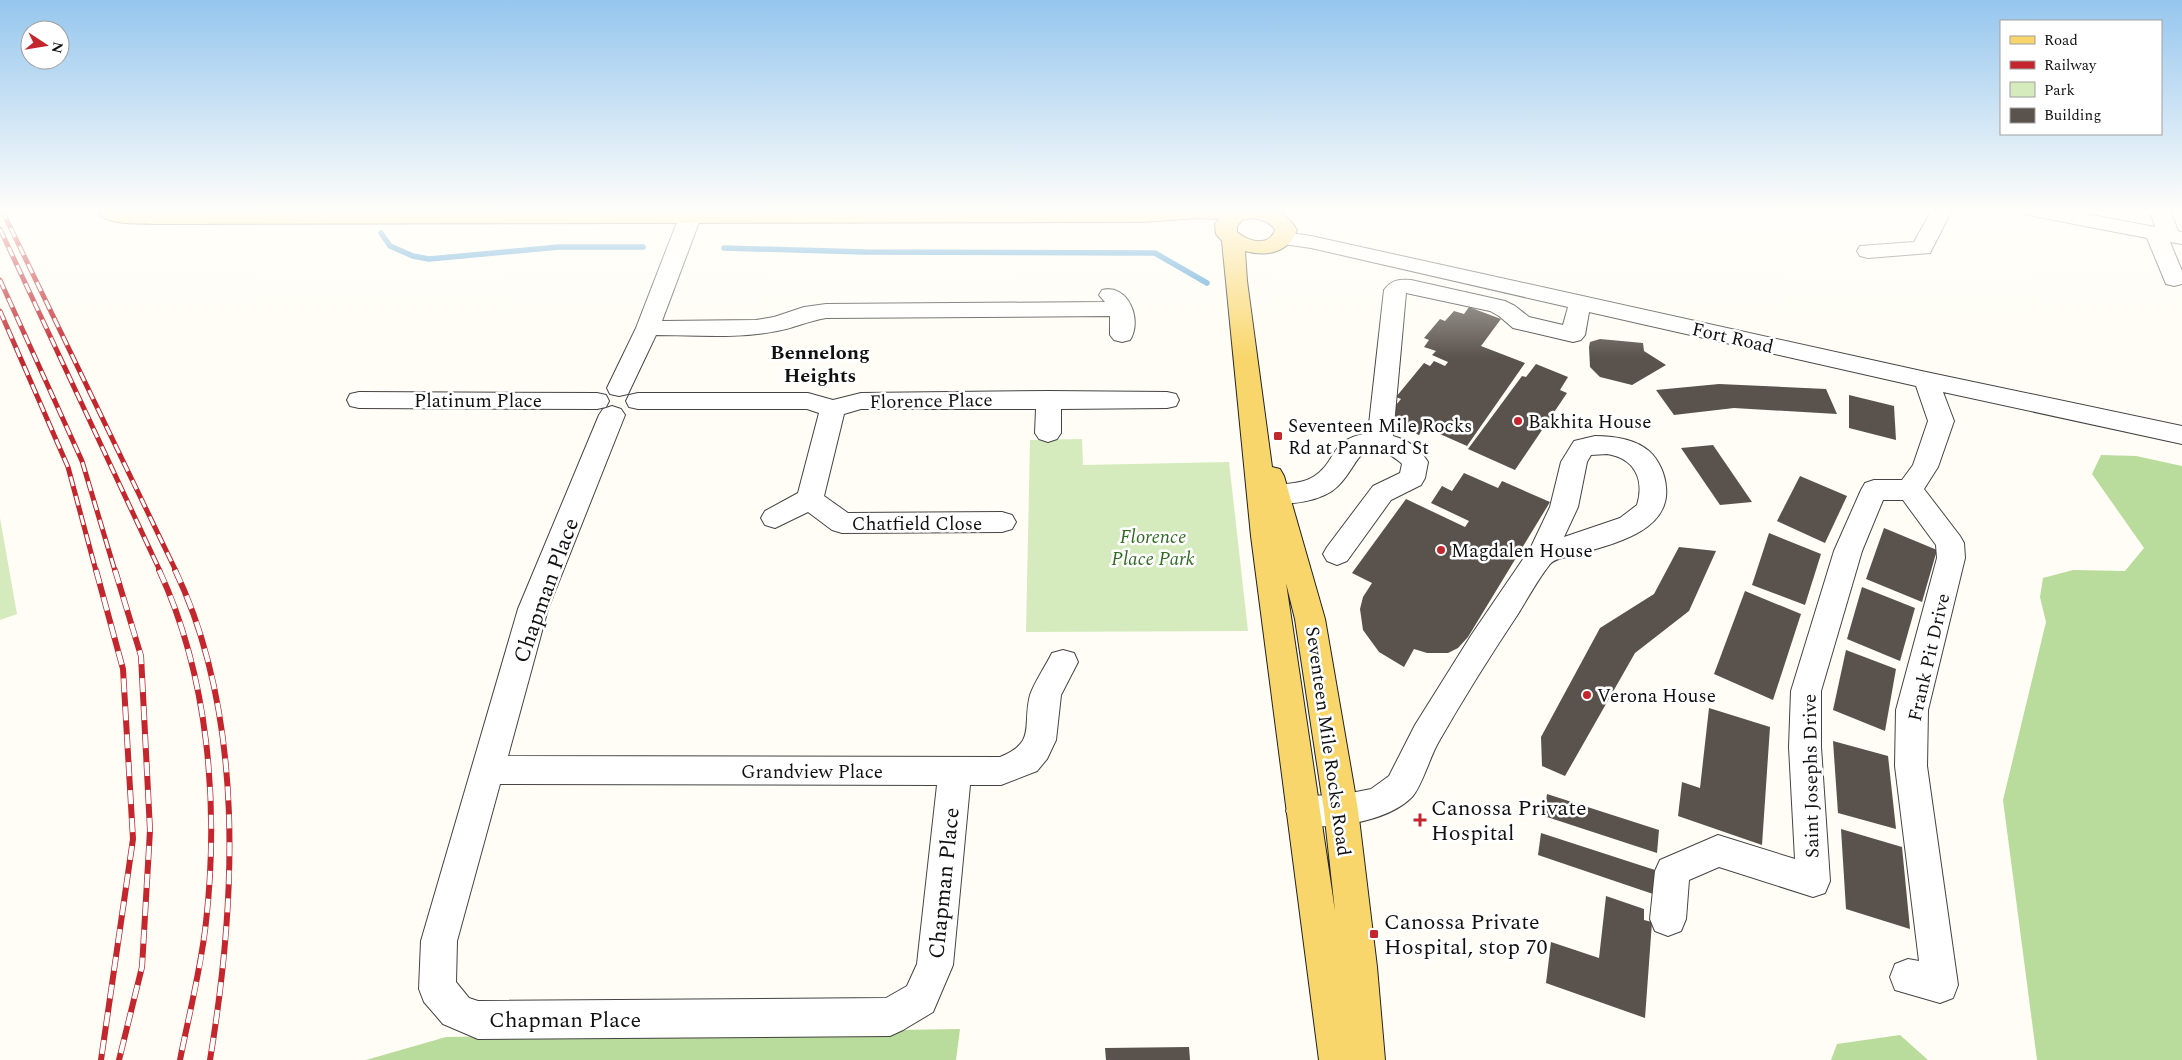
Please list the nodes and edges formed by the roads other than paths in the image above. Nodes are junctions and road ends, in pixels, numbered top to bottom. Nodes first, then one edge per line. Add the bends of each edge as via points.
1 (674, 259) edge
2 (1233, 259) edge
3 (1247, 259) edge
4 (1389, 259) edge
5 (2172, 259) edge
6 (2174, 279) dead end
7 (1236, 281) junction
8 (1580, 302) junction
9 (648, 328) junction
10 (1122, 335) dead end
11 (1926, 380) junction
12 (1049, 399) junction
13 (359, 400) dead end
14 (1167, 400) dead end
15 (616, 401) junction
16 (833, 409) junction
17 (1255, 430) junction
18 (1048, 433) dead end
19 (2182, 435) edge
20 (1380, 440) junction
21 (1910, 490) junction
22 (1277, 494) junction
23 (810, 499) junction
24 (774, 518) dead end
25 (1002, 522) dead end
26 (1337, 554) dead end
27 (1542, 554) dead end
28 (1063, 662) dead end
29 (488, 770) junction
30 (954, 771) junction
31 (1340, 810) junction
32 (1303, 811) junction
33 (1668, 919) dead end
34 (1908, 977) dead end
35 (1338, 1060) edge
36 (1366, 1060) edge

1 - 9 street, Chapman Place
2 - 7 main road, Seventeen Mile Rocks Road
3 - 7 main road
4 - 8 street, Fort Road
5 - 6 street
7 - 17 main road, Seventeen Mile Rocks Road
8 - 11 street, Fort Road
8 - 20 street via 1573,335 1521,323 1496,306 1411,286 1395,290
9 - 10 street via 756,327 826,311 1121,309
9 - 15 street, Chapman Place
11 - 19 street, Fort Road
11 - 21 street via 1941,421 1925,467
12 - 14 street, Florence Place
12 - 16 street, Florence Place via 861,401
12 - 18 street
13 - 15 street, Platinum Place
15 - 16 street via 808,401
15 - 29 street, Chapman Place via 533,609
16 - 23 street
17 - 22 main road, Seventeen Mile Rocks Road
17 - 32 main road, Seventeen Mile Rocks Road via 1265,536
20 - 22 street via 1364,442 1349,449 1325,482 1306,490
20 - 26 street via 1406,452 1415,462 1415,471 1412,478 1382,493
21 - 33 street, Saint Josephs Drive via 1874,490 1848,551 1806,691 1805,747 1813,881 1718,851 1672,871
21 - 34 street, Frank Pit Drive via 1950,543 1951,558 1912,710 1911,766 1940,985
22 - 31 main road, Seventeen Mile Rocks Road via 1310,619
23 - 24 street
23 - 25 street, Chatfield Close via 842,523
27 - 31 street via 1426,735 1401,786 1379,802
28 - 30 street, Grandview Place via 1046,695 1040,740 1026,761 1001,771
29 - 30 street, Grandview Place
29 - 30 street, Chapman Place via 439,941 437,989 456,1011 478,1020 890,1017 920,999 936,965
31 - 32 street
31 - 36 main road, Seventeen Mile Rocks Road via 1359,967
32 - 35 main road, Seventeen Mile Rocks Road

